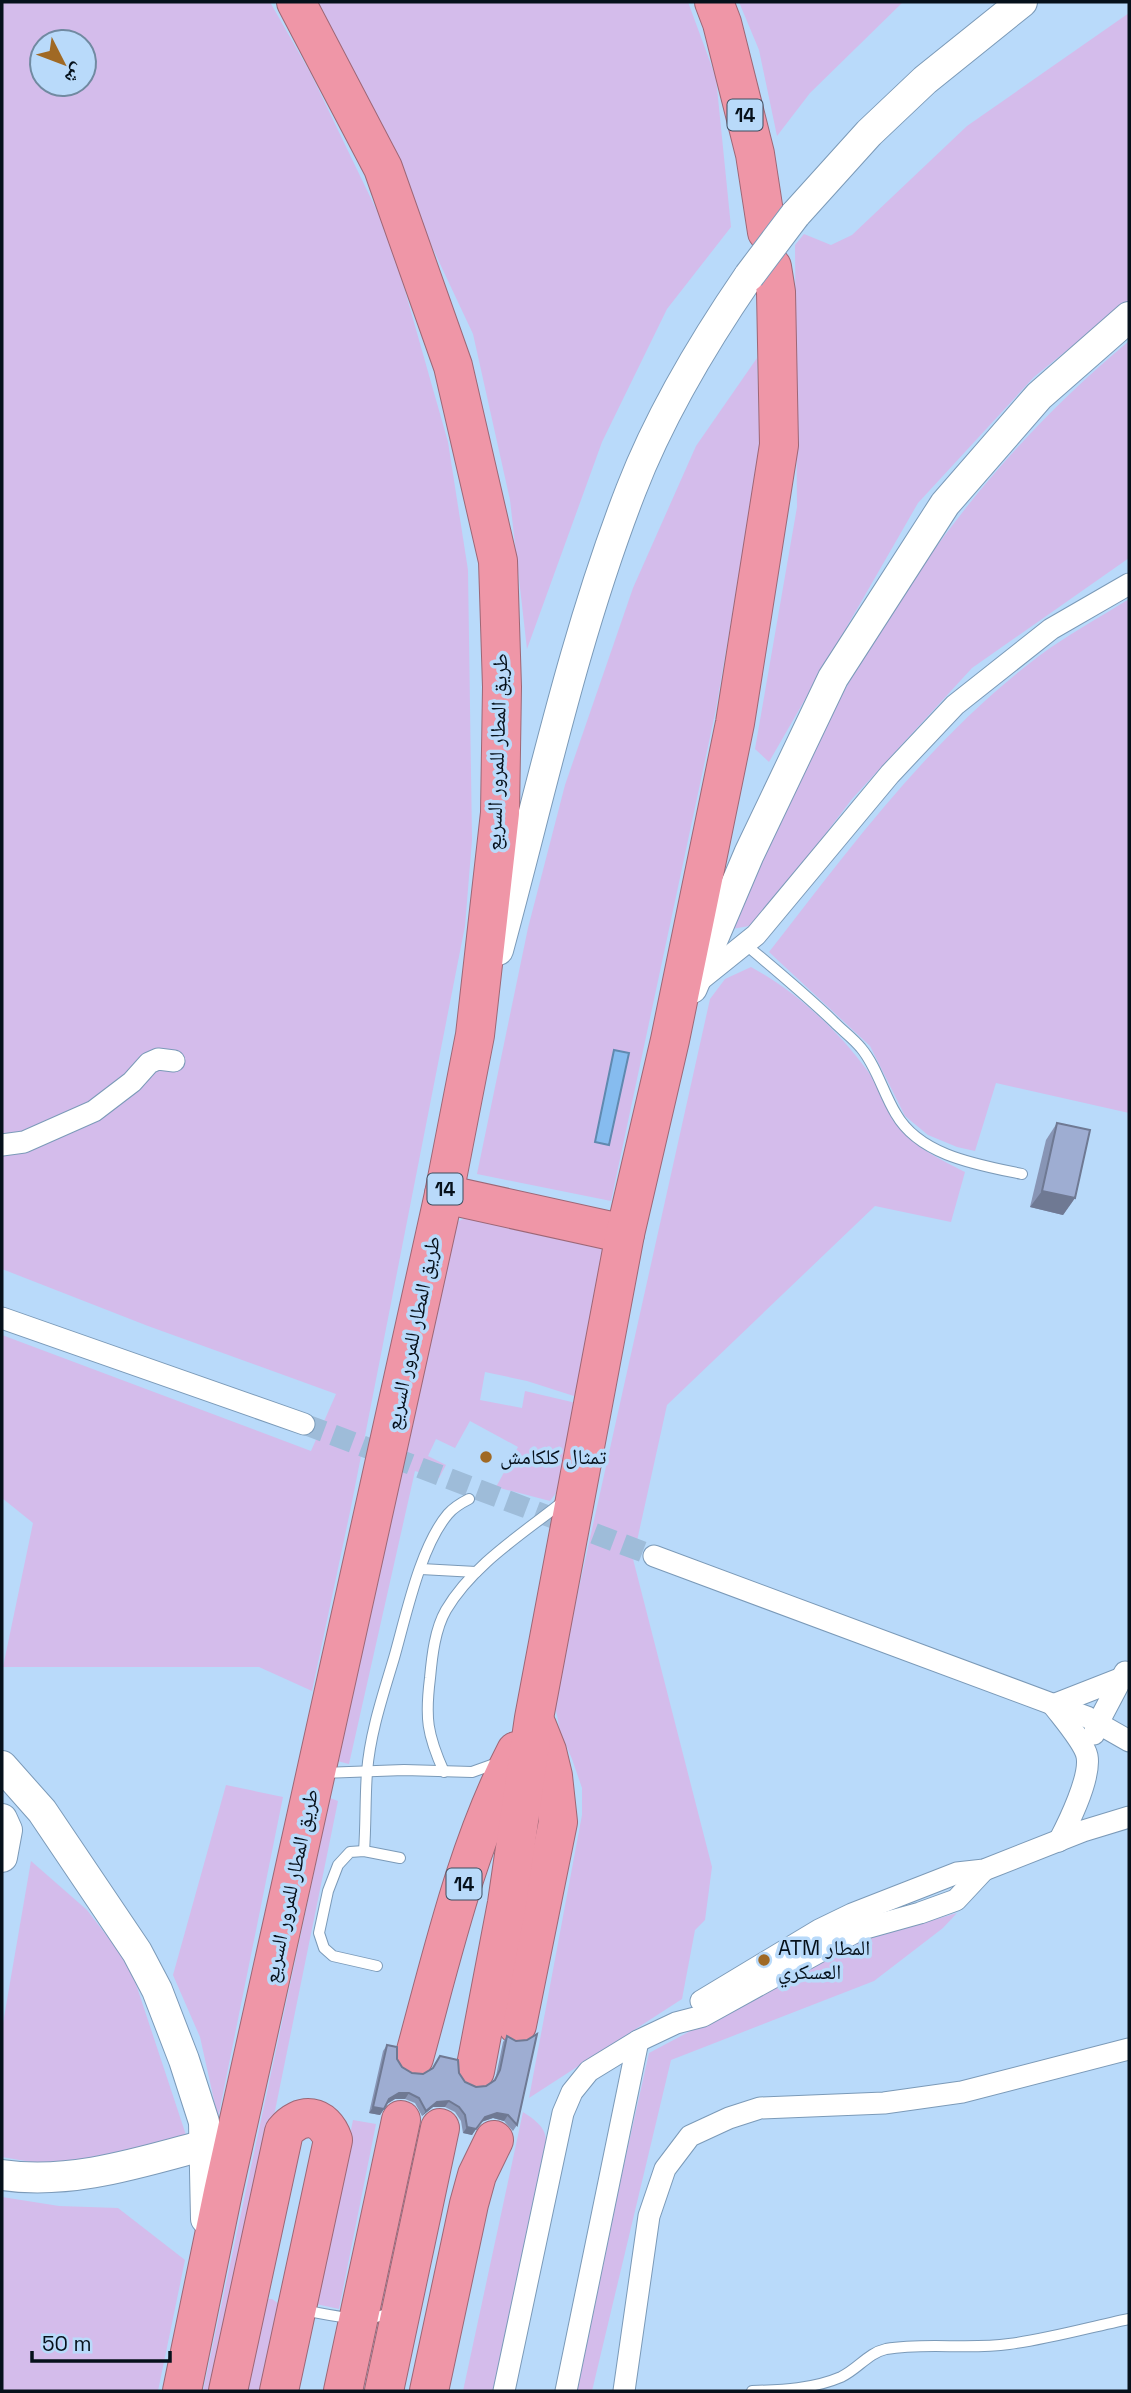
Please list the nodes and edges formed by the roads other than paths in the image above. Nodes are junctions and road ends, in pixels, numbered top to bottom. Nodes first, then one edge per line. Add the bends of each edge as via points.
1 (296, 2) edge
2 (713, 2) edge
3 (1022, 2) edge
4 (771, 247) junction
5 (1129, 317) edge
6 (1129, 583) edge
7 (746, 945) junction
8 (693, 985) junction
9 (475, 1035) junction
10 (670, 1040) junction
11 (174, 1061) dead end
12 (2, 1145) edge
13 (1022, 1174) dead end
14 (444, 1195) junction
15 (625, 1234) junction
16 (2, 1318) edge
17 (304, 1424) tunnel mouth
18 (576, 1491) junction
19 (470, 1499) dead end
20 (654, 1556) tunnel mouth
21 (421, 1569) junction
22 (476, 1572) junction
23 (1126, 1672) edge
24 (1052, 1705) junction
25 (534, 1718) junction
26 (1098, 1723) junction
27 (1129, 1741) edge
28 (1087, 1756) junction
29 (513, 1757) junction
30 (2, 1766) edge
31 (367, 1771) junction
32 (444, 1772) junction
33 (316, 1773) junction
34 (1129, 1817) edge
35 (481, 1834) junction
36 (1059, 1841) junction
37 (364, 1852) junction
38 (400, 1858) dead end
39 (984, 1870) junction
40 (913, 1890) junction
41 (920, 1913) junction
42 (377, 1966) dead end
43 (676, 2023) junction
44 (517, 2025) dead end
45 (638, 2041) junction
46 (1129, 2049) edge
47 (414, 2058) dead end
48 (401, 2120) dead end
49 (466, 2133) junction
50 (205, 2145) junction
51 (2, 2175) edge
52 (205, 2280) junction
53 (402, 2306) junction
54 (296, 2309) junction
55 (1129, 2319) edge
56 (358, 2320) junction
57 (182, 2391) edge
58 (228, 2391) edge
59 (279, 2391) edge
60 (343, 2391) edge
61 (384, 2391) edge
62 (406, 2391) edge
63 (429, 2391) edge
64 (444, 2391) edge
65 (504, 2391) edge
66 (566, 2391) edge
67 (624, 2391) edge
68 (752, 2391) edge

1 - 9 highway, طريق المطار للمرور السريع / 14 via 383,167 453,366 498,561 500,813
2 - 4 highway, 14 via 755,154
3 - 4 street via 925,80 869,133
4 - 9 street via 716,324 671,404 627,500 561,705
4 - 10 highway, 14 via 779,445 735,723
5 - 8 street via 1039,396 945,504 833,678
6 - 7 street via 1051,629 955,705 890,774
7 - 8 street
7 - 13 lane via 862,1048 897,1116 916,1136 972,1163
8 - 10 street
9 - 14 highway, طريق المطار للمرور السريع / 14
10 - 15 highway, 14
11 - 12 street via 149,1063 94,1111 24,1142
14 - 15 highway
14 - 33 highway, طريق المطار للمرور السريع / 14
15 - 18 highway, 14
16 - 17 street
18 - 22 lane
18 - 25 highway, 14
19 - 21 lane via 446,1516
20 - 24 street
21 - 22 lane
21 - 31 lane via 376,1721
22 - 32 lane via 445,1611 432,1661 426,1713 433,1748
23 - 24 street
23 - 26 street
24 - 26 street
24 - 28 street
25 - 29 highway, 14
25 - 35 highway, 14 via 508,1903 464,2068 479,1910
25 - 44 highway via 553,1776 558,1822
26 - 27 street
26 - 28 street
28 - 36 street via 1079,1796
29 - 32 lane via 472,1772
29 - 35 highway, 14
30 - 50 street via 42,1811 137,1952 184,2060 204,2122
31 - 32 lane
31 - 33 lane
31 - 37 lane
33 - 52 highway, طريق المطار للمرور السريع / 14
34 - 36 street
35 - 47 highway, 14
36 - 39 street
37 - 38 lane
37 - 42 lane via 350,1852 338,1865 319,1934 332,1956
39 - 40 street via 957,1873
39 - 41 street via 956,1900
40 - 41 street
40 - 43 street via 819,1930 698,2003
41 - 43 street via 859,1930 703,2016
43 - 45 street
45 - 65 street via 589,2071 572,2091 563,2113
45 - 66 street
46 - 67 street via 962,2092 884,2103 760,2108 690,2136 665,2169 649,2216
48 - 56 highway
49 - 53 highway
49 - 62 highway
49 - 63 highway via 477,2175
49 - 64 highway via 494,2161
50 - 51 street via 105,2172 31,2179
50 - 52 street
52 - 57 highway, طريق المطار للمرور السريع / 14
53 - 56 lane via 379,2317
53 - 61 highway
54 - 56 lane
54 - 58 highway via 334,2140 330,2130 312,2118 291,2123 284,2132
54 - 59 highway
55 - 68 lane via 1010,2344 883,2350 855,2370 803,2389
56 - 60 highway

